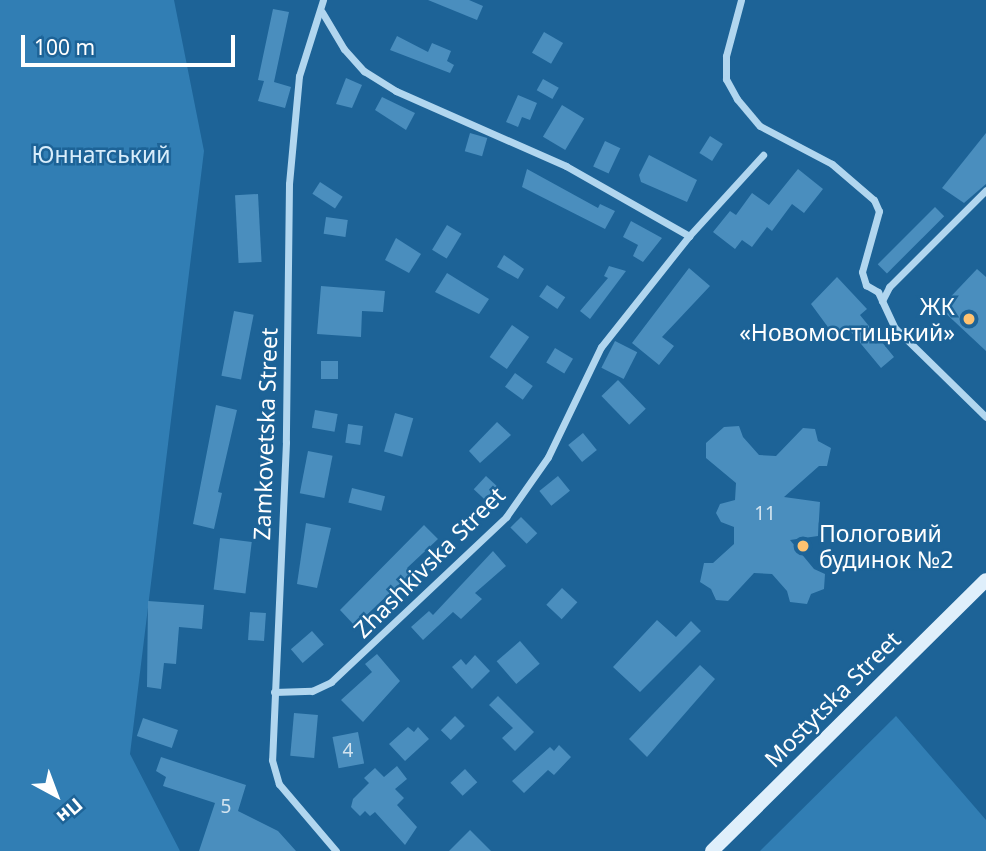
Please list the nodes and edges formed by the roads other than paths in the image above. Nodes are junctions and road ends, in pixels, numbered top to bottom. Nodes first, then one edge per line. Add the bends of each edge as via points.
1 (323, 0) edge
2 (741, 0) edge
3 (322, 12) junction
4 (763, 155) dead end
5 (986, 191) edge
6 (689, 236) junction
7 (882, 302) junction
8 (986, 417) edge
9 (986, 580) edge
10 (274, 692) junction
11 (335, 851) edge
12 (712, 851) edge

1 - 3 street, Zamkovetska Street
2 - 7 street via 726,56 726,79 761,125 832,164 874,200 878,218 862,272 866,285 878,292
3 - 6 street via 344,50 374,78 566,166
3 - 10 street, Zamkovetska Street via 299,76 289,184 286,442
4 - 6 street, Zhashkivska Street
5 - 7 street via 889,287
6 - 10 street, Zhashkivska Street via 601,347 548,457 506,517 331,682 312,691
7 - 8 street via 895,328
9 - 12 street, Mostytska Street
10 - 11 street, Zamkovetska Street via 275,774 302,815

